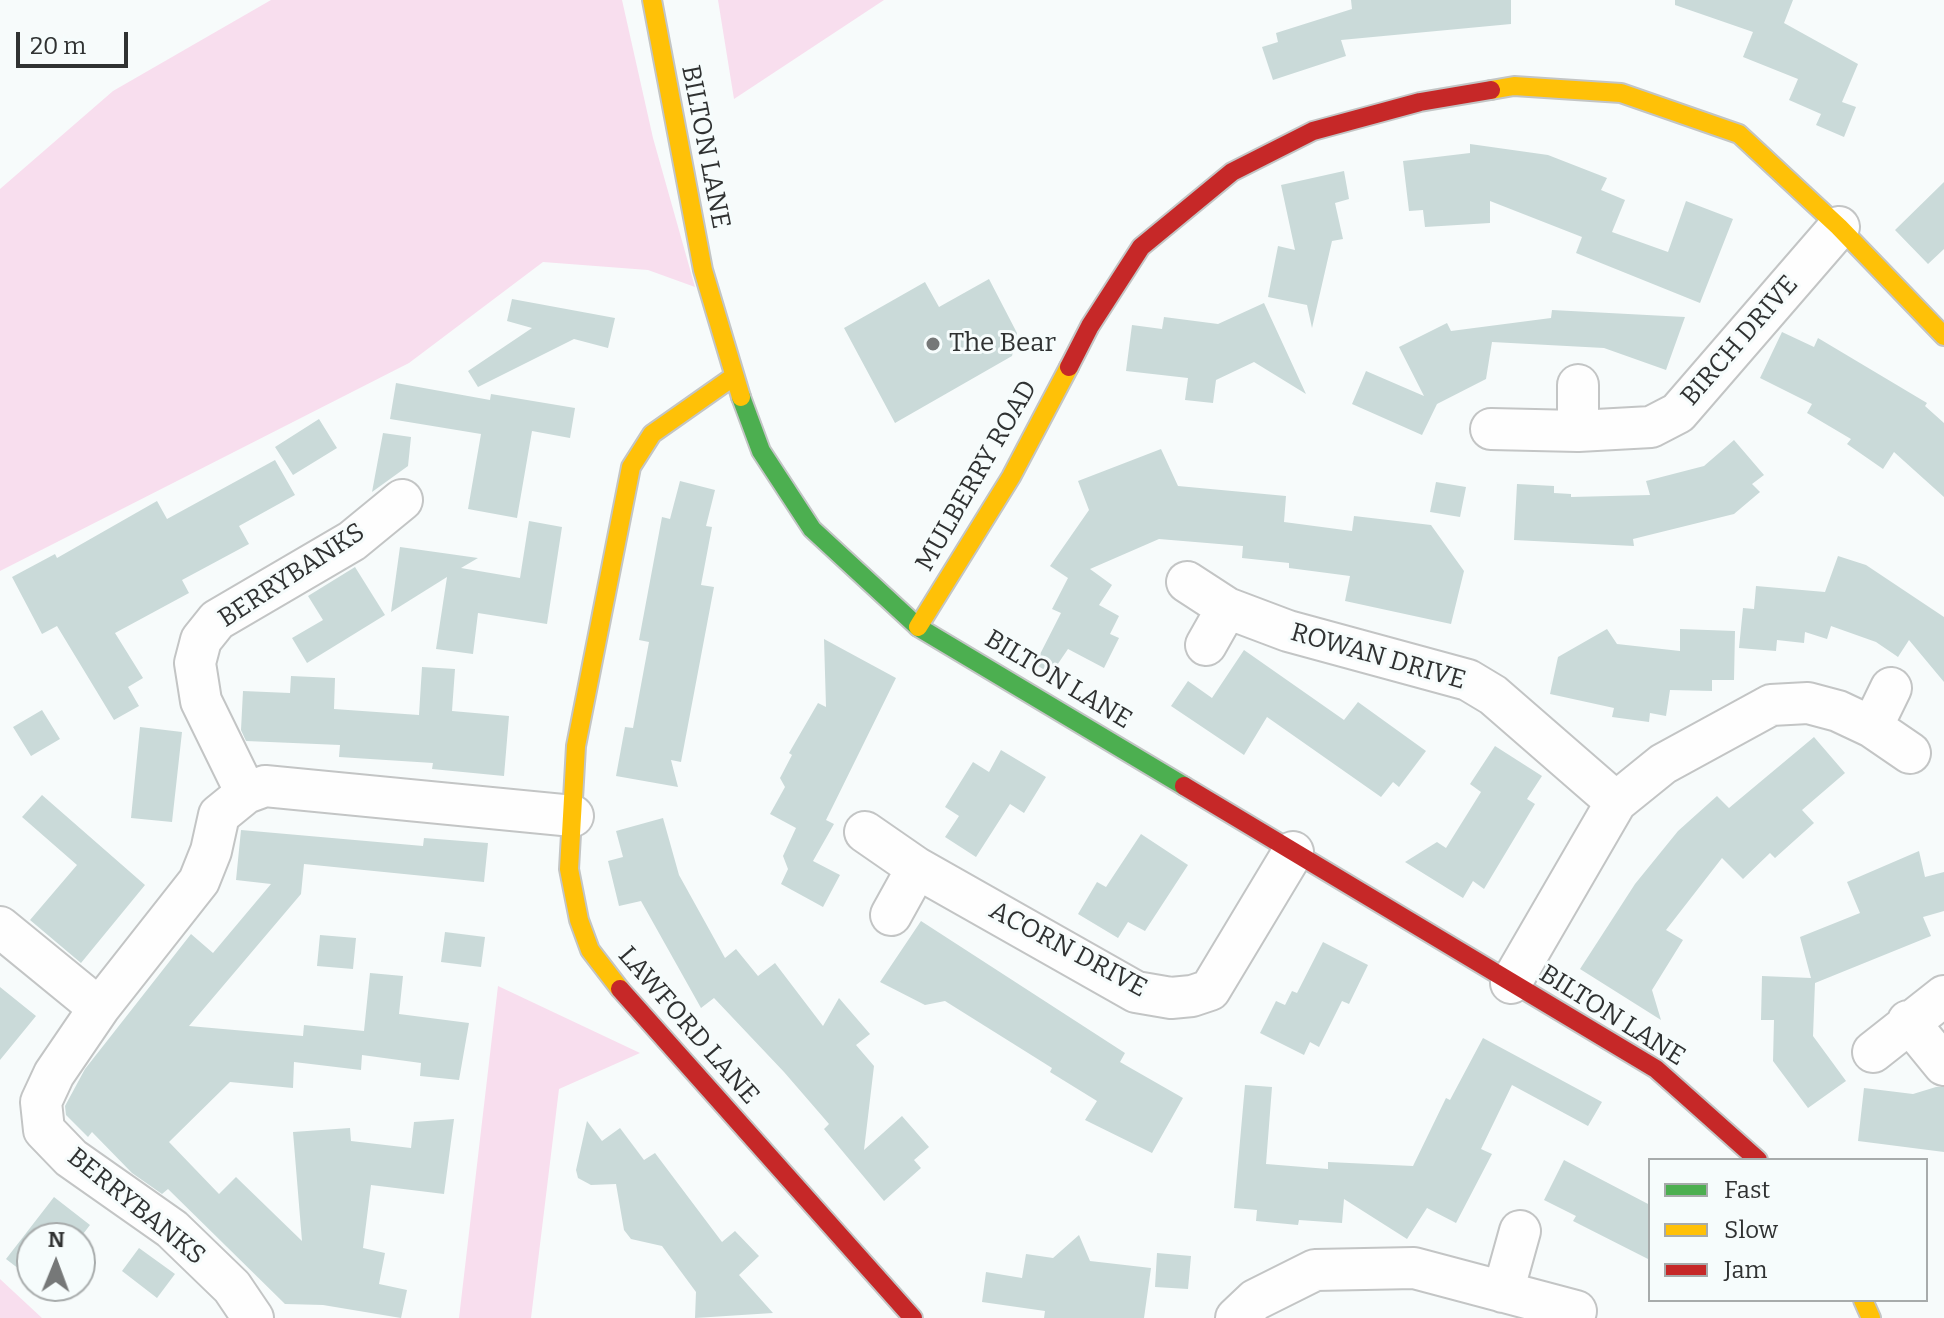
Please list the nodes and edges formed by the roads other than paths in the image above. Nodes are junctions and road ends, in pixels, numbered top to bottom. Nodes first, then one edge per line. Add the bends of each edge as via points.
1 (652, 0) edge
2 (1839, 227) junction
3 (1944, 336) edge
4 (733, 377) junction
5 (1578, 385) dead end
6 (1491, 429) dead end
7 (1578, 431) junction
8 (402, 500) dead end
9 (1187, 582) dead end
10 (1227, 608) junction
11 (918, 627) junction
12 (1206, 645) dead end
13 (1891, 688) dead end
14 (1872, 727) junction
15 (1910, 753) dead end
16 (246, 793) junction
17 (1616, 802) junction
18 (573, 816) junction
19 (865, 832) dead end
20 (1293, 852) junction
21 (917, 868) junction
22 (891, 915) dead end
23 (0, 927) edge
24 (1511, 983) junction
25 (1944, 996) edge
26 (99, 1008) junction
27 (1908, 1021) junction
28 (1873, 1052) dead end
29 (1944, 1065) edge
30 (1756, 1158) edge
31 (1520, 1231) dead end
32 (1503, 1292) junction
33 (1576, 1311) dead end
34 (253, 1318) edge
35 (913, 1318) edge
36 (1236, 1318) edge

1 - 4 street, BILTON LANE via 703,270
2 - 3 street, MULBERRY ROAD
2 - 7 street, BIRCH DRIVE via 1678,413 1651,427
2 - 11 street, MULBERRY ROAD via 1739,134 1621,93 1514,86 1420,102 1313,131 1232,172 1141,247 1090,326 1011,477
4 - 11 street, BILTON LANE via 761,451 812,529
4 - 18 street, LAWFORD LANE via 652,434 631,467 576,746
5 - 7 street
6 - 7 street, BIRCH DRIVE
8 - 16 street, BERRYBANKS via 352,541 217,620 201,640 195,663 201,701
9 - 10 street, ROWAN DRIVE
10 - 12 street
10 - 17 street, ROWAN DRIVE via 1288,631 1468,680 1493,695
11 - 20 street, BILTON LANE
13 - 14 street
14 - 15 street
14 - 17 street via 1808,703 1771,705 1663,764
16 - 18 street via 265,786
16 - 26 street, BERRYBANKS via 219,815 199,881
17 - 24 street
18 - 35 street, LAWFORD LANE via 569,869 590,950
19 - 21 street, ACORN DRIVE
20 - 21 street, ACORN DRIVE via 1210,990 1171,998 1136,992
20 - 24 street, BILTON LANE
21 - 22 street
23 - 26 street
24 - 30 street, BILTON LANE via 1656,1069
25 - 27 street
26 - 34 street, BERRYBANKS via 47,1088 41,1102 44,1130 71,1158 172,1229 232,1287
27 - 28 street
27 - 29 street
31 - 32 street
32 - 33 street
32 - 36 street via 1414,1268 1315,1270 1255,1300

